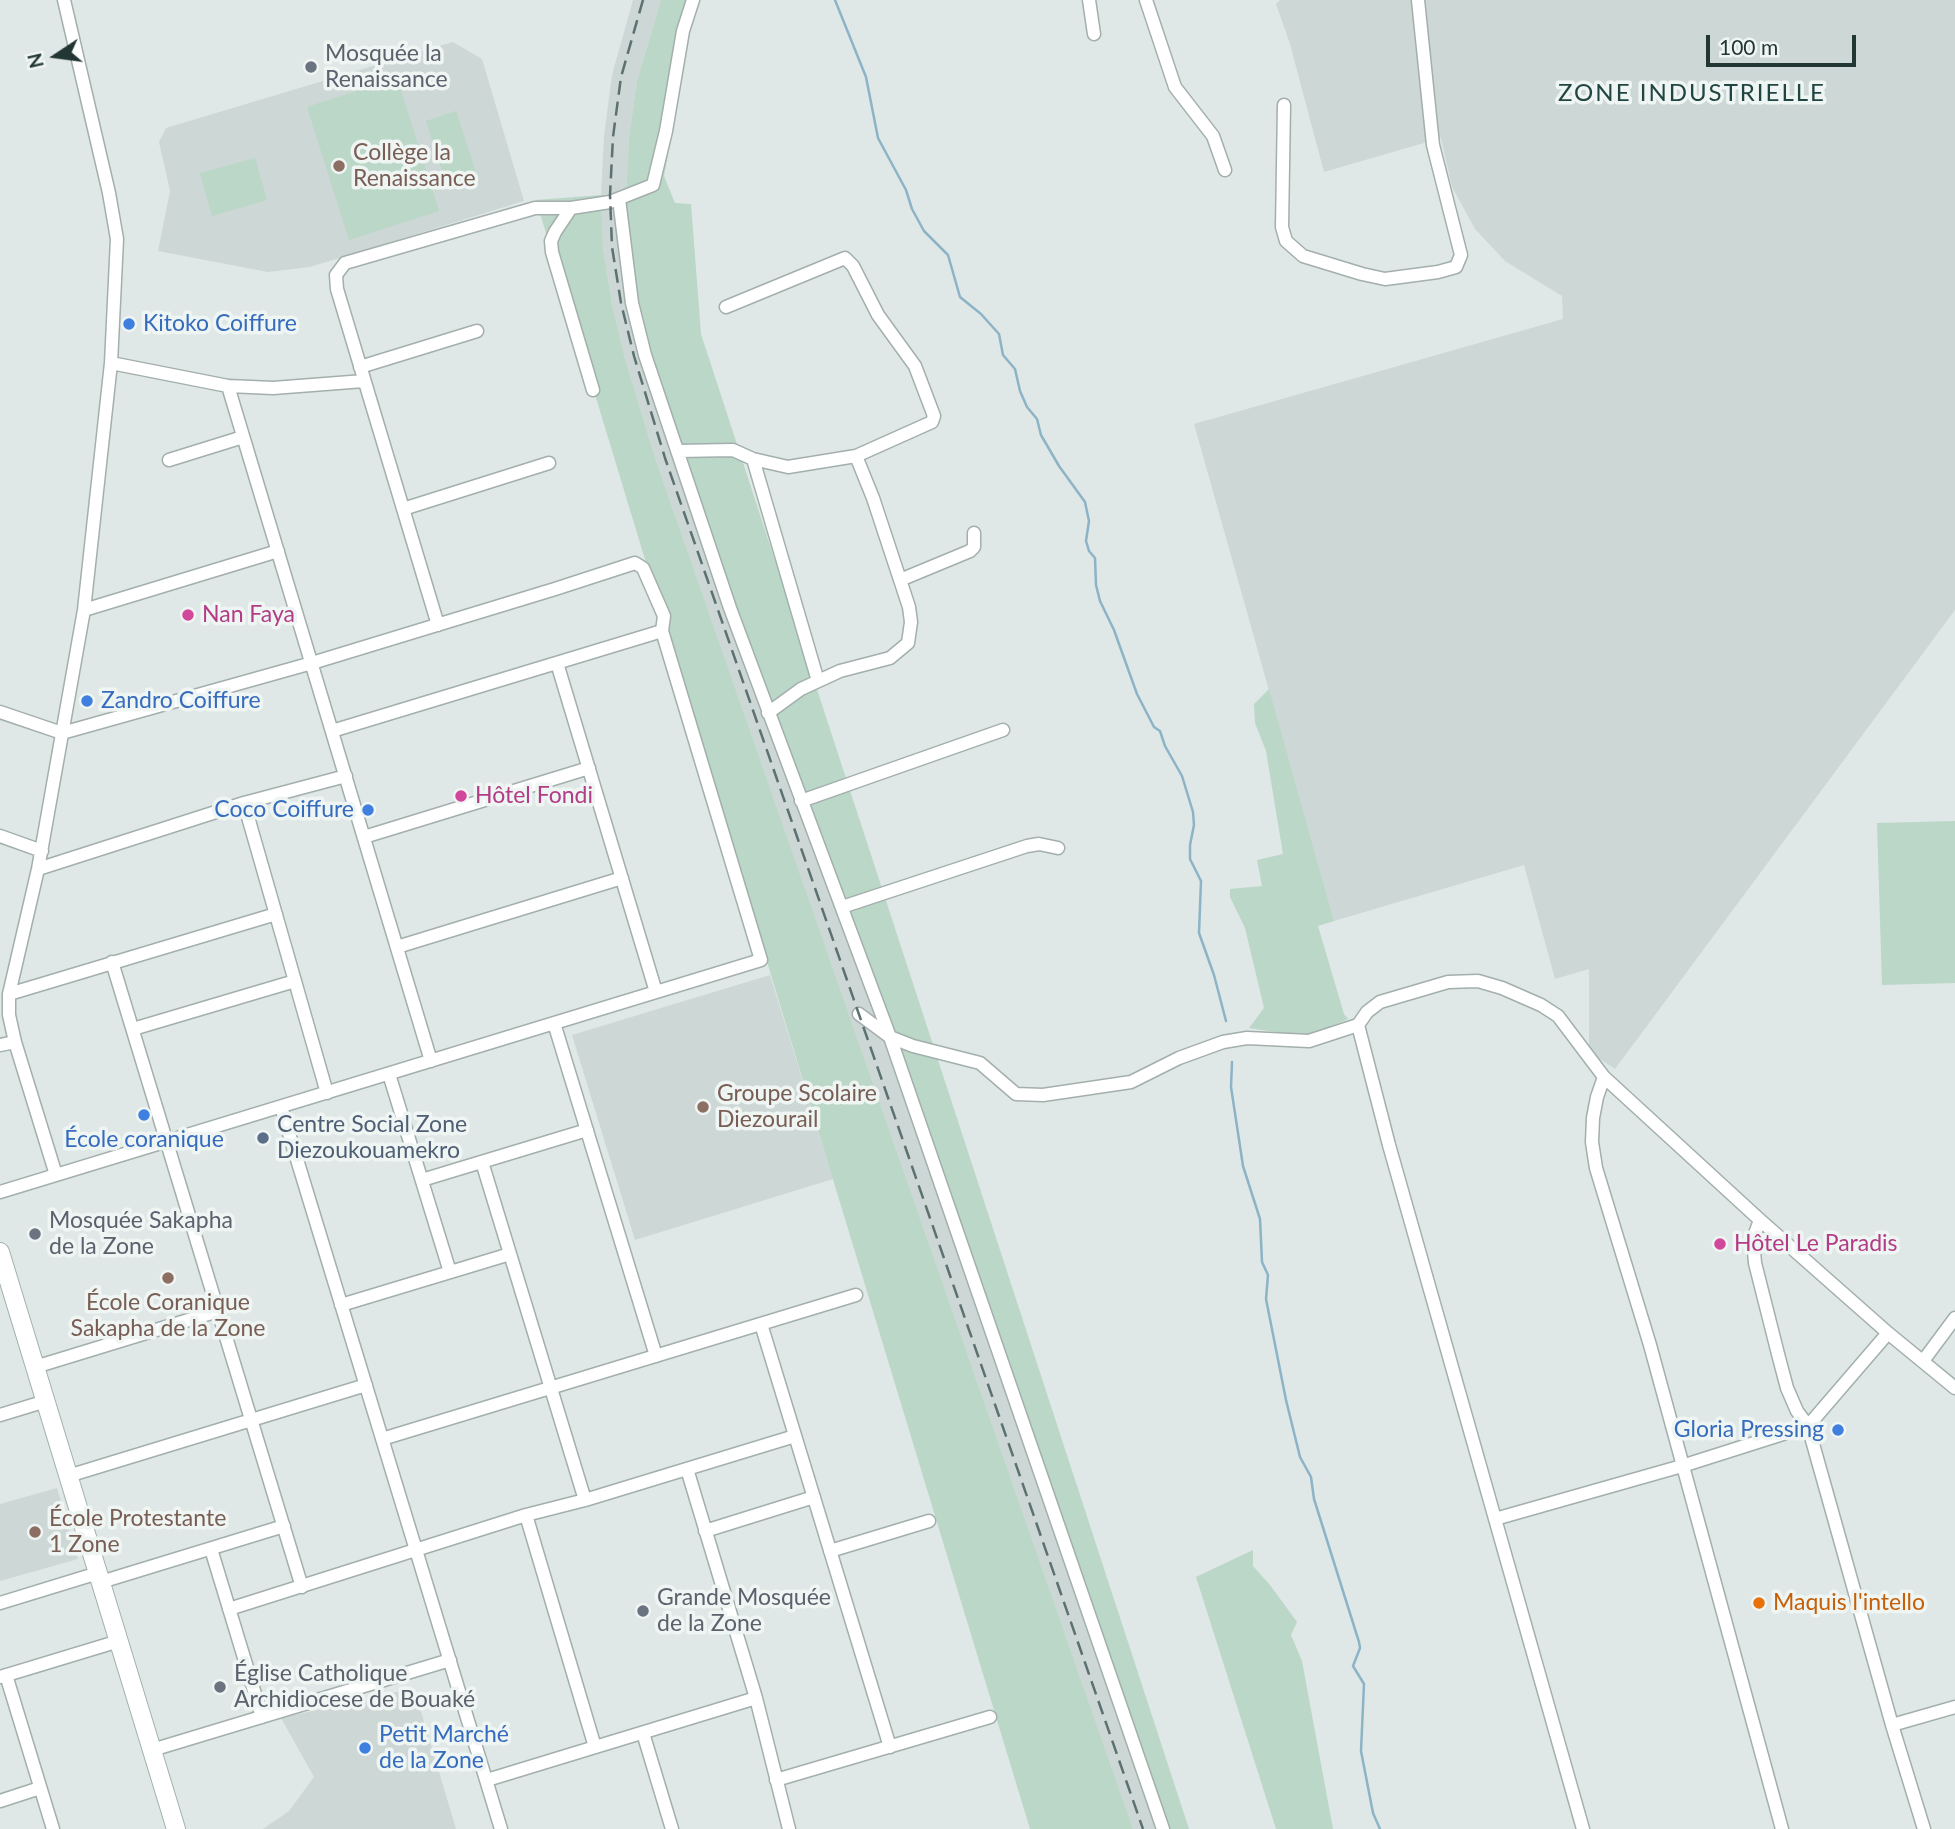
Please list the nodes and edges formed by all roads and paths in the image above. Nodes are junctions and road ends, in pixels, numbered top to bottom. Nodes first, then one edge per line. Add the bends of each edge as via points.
1 (64, 0) edge
2 (693, 0) edge
3 (1089, 0) edge
4 (1146, 0) edge
5 (1418, 0) edge
6 (1094, 34) dead end
7 (1284, 105) dead end
8 (1225, 170) dead end
9 (619, 199) junction
10 (571, 208) junction
11 (726, 307) dead end
12 (477, 331) dead end
13 (111, 363) junction
14 (360, 367) junction
15 (364, 381) junction
16 (228, 386) junction
17 (593, 390) dead end
18 (243, 437) junction
19 (677, 451) junction
20 (856, 456) junction
21 (753, 459) junction
22 (169, 460) dead end
23 (550, 463) dead end
24 (403, 509) junction
25 (974, 533) dead end
26 (278, 551) junction
27 (900, 580) junction
28 (84, 610) junction
29 (438, 625) junction
30 (662, 631) junction
31 (312, 663) junction
32 (557, 663) junction
33 (818, 681) junction
34 (0, 712) edge
35 (768, 713) junction
36 (1003, 730) dead end
37 (332, 731) junction
38 (62, 733) junction
39 (589, 768) junction
40 (345, 776) junction
41 (801, 801) junction
42 (244, 803) junction
43 (0, 836) edge
44 (364, 837) junction
45 (1058, 848) dead end
46 (41, 851) junction
47 (38, 869) junction
48 (622, 878) junction
49 (842, 907) junction
50 (276, 914) junction
51 (397, 947) junction
52 (112, 962) junction
53 (295, 981) junction
54 (656, 992) junction
55 (9, 993) junction
56 (859, 1014) dead end
57 (554, 1023) junction
58 (1358, 1024) junction
59 (132, 1029) junction
60 (890, 1037) junction
61 (15, 1042) junction
62 (0, 1045) edge
63 (432, 1061) junction
64 (389, 1074) junction
65 (1604, 1077) junction
66 (327, 1093) junction
67 (281, 1107) junction
68 (587, 1130) junction
69 (167, 1142) junction
70 (482, 1162) junction
71 (56, 1175) junction
72 (422, 1180) junction
73 (0, 1192) edge
74 (1760, 1220) junction
75 (0, 1252) edge
76 (510, 1254) junction
77 (450, 1272) junction
78 (856, 1295) dead end
79 (341, 1306) junction
80 (218, 1311) junction
81 (1955, 1318) edge
82 (761, 1324) junction
83 (1888, 1333) junction
84 (656, 1356) junction
85 (1923, 1360) junction
86 (35, 1367) junction
87 (366, 1385) junction
88 (551, 1388) junction
89 (1955, 1388) edge
90 (46, 1401) junction
91 (0, 1415) edge
92 (251, 1420) junction
93 (1808, 1426) junction
94 (795, 1436) junction
95 (382, 1439) junction
96 (1682, 1466) junction
97 (687, 1469) junction
98 (68, 1476) junction
99 (814, 1497) junction
100 (585, 1500) junction
101 (526, 1515) junction
102 (1494, 1519) junction
103 (929, 1521) dead end
104 (284, 1526) junction
105 (705, 1531) junction
106 (211, 1549) junction
107 (416, 1549) junction
108 (830, 1551) junction
109 (99, 1578) junction
110 (302, 1587) junction
111 (0, 1603) edge
112 (229, 1609) junction
113 (119, 1641) junction
114 (450, 1660) junction
115 (3, 1676) edge
116 (756, 1698) junction
117 (1955, 1707) edge
118 (262, 1717) junction
119 (990, 1717) dead end
120 (1892, 1725) junction
121 (643, 1733) junction
122 (594, 1747) junction
123 (890, 1747) junction
124 (152, 1750) junction
125 (486, 1780) junction
126 (776, 1780) junction
127 (40, 1788) junction
128 (0, 1801) edge
129 (53, 1829) edge
130 (176, 1829) edge
131 (501, 1829) edge
132 (672, 1829) edge
133 (789, 1829) edge
134 (1163, 1829) edge
135 (1583, 1829) edge
136 (1782, 1829) edge
137 (1924, 1829) edge

1 - 13 street via 117,239
2 - 9 street via 653,185
3 - 6 street
4 - 8 street via 1175,87 1213,136
5 - 7 street via 1433,145 1461,255 1456,267 1385,279 1303,256 1286,241 1282,227
9 - 10 street
9 - 19 street via 632,303
10 - 14 street via 535,208 345,263 336,275 337,289
10 - 17 street via 551,241 552,252
11 - 20 street via 845,258 853,266 878,315 915,366 934,416 925,427
12 - 14 street
13 - 16 street
13 - 28 street
14 - 15 street
15 - 16 street via 273,388
15 - 24 street
16 - 18 street
18 - 22 street
18 - 26 street
19 - 21 street via 733,450
19 - 35 street
20 - 21 street via 788,467
20 - 27 street
21 - 33 street
23 - 24 street
24 - 29 street
25 - 27 street via 970,551
26 - 28 street
26 - 31 street
27 - 33 street via 911,622 908,643 890,658
28 - 38 street
29 - 30 street via 635,563 643,568 662,610
29 - 31 street
30 - 32 street
30 - 54 street via 761,960
31 - 37 street
31 - 38 street
32 - 37 street
32 - 39 street
33 - 35 street
34 - 38 street
35 - 41 street
36 - 41 street
37 - 40 street
38 - 46 street
39 - 44 street
39 - 48 street
40 - 42 street
40 - 44 street
41 - 49 street
42 - 47 street
42 - 50 street
43 - 46 street
44 - 51 street
45 - 49 street via 1027,846
46 - 47 street
47 - 55 street
48 - 51 street
48 - 54 street
49 - 60 street
50 - 52 street
50 - 53 street
51 - 63 street
52 - 55 street
52 - 59 street
53 - 59 street
53 - 66 street
54 - 57 street
55 - 61 street
56 - 60 street
57 - 63 street
57 - 68 street
58 - 60 street via 1309,1041 1247,1038 1223,1042 1130,1082 1043,1095 1016,1094 974,1059
58 - 65 street via 1380,1002 1448,982 1478,981 1526,998 1558,1016
58 - 102 street
59 - 69 street
60 - 134 street
61 - 62 street
61 - 71 street
63 - 64 street
64 - 66 street
64 - 72 street
65 - 74 street
65 - 96 street via 1593,1118 1596,1168
66 - 67 street
67 - 69 street
67 - 79 street
68 - 70 street
68 - 84 street
69 - 71 street
69 - 80 street
70 - 72 street
70 - 76 street
71 - 73 street
72 - 77 street
74 - 83 street
74 - 93 street via 1753,1239 1755,1263 1787,1388
75 - 86 street
76 - 77 street
76 - 88 street
77 - 79 street
78 - 82 street
79 - 87 street
80 - 86 street
80 - 92 street
81 - 85 street
82 - 84 street
82 - 94 street
83 - 85 street
83 - 93 street
84 - 88 street
85 - 89 street
86 - 90 street
87 - 92 street
87 - 95 street
88 - 95 street
88 - 100 street
90 - 91 street
90 - 98 street
92 - 98 street
92 - 104 street
93 - 96 street
93 - 120 street
94 - 97 street
94 - 99 street
95 - 107 street
96 - 102 street
96 - 136 street
97 - 100 street
97 - 105 street
98 - 109 street
99 - 105 street
99 - 108 street
100 - 101 street
101 - 107 street
101 - 122 street
102 - 135 street
103 - 108 street
104 - 106 street
104 - 110 street
105 - 116 street
106 - 109 street
106 - 112 street
107 - 110 street
107 - 114 street
108 - 123 street
109 - 111 street
109 - 113 street
110 - 112 street
112 - 118 street
113 - 115 street
113 - 124 street
114 - 118 street
114 - 125 street
115 - 127 street
116 - 121 street
116 - 126 street
117 - 120 street
118 - 124 street
119 - 123 street
120 - 137 street
121 - 122 street
121 - 132 street
122 - 125 street
123 - 126 street
124 - 130 street
125 - 131 street
126 - 133 street
127 - 128 street
127 - 129 street

